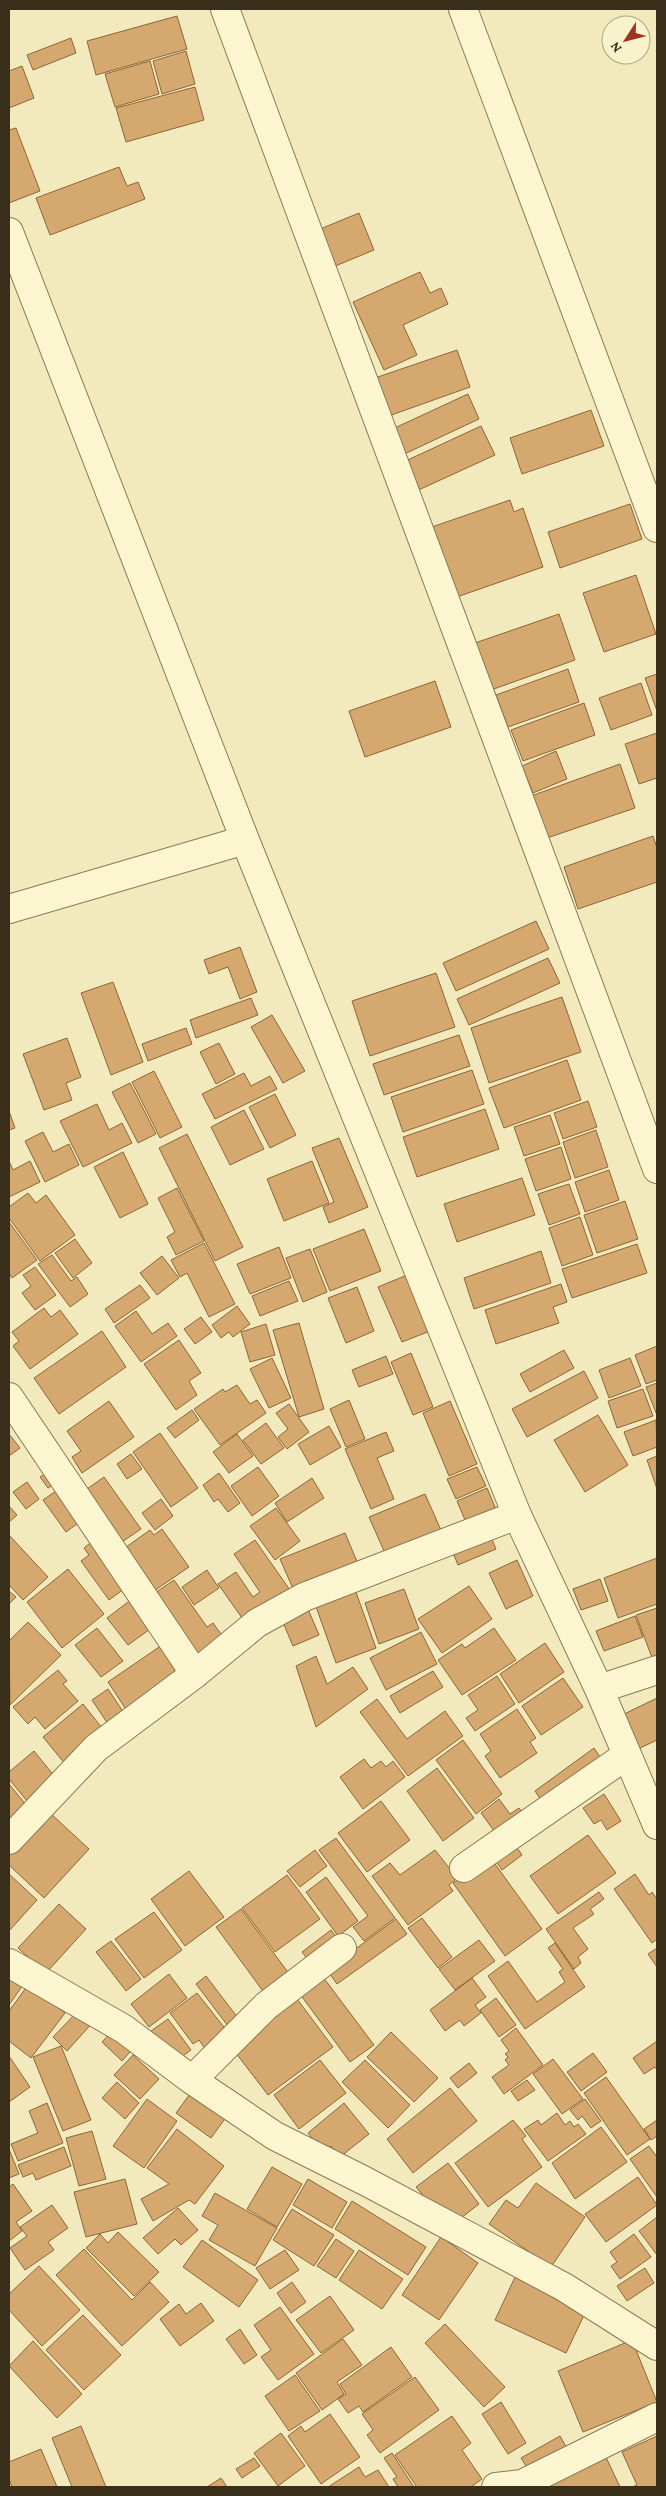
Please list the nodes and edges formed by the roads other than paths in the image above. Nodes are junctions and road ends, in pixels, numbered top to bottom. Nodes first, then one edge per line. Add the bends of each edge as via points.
1 (226, 9) edge
2 (463, 9) edge
3 (11, 245) edge
4 (657, 528) edge
5 (245, 840) junction
6 (9, 908) edge
7 (657, 1170) edge
8 (9, 1397) edge
9 (517, 1515) junction
10 (657, 1670) edge
11 (195, 1674) junction
12 (599, 1689) junction
13 (627, 1755) junction
14 (657, 1825) edge
15 (9, 1840) edge
16 (464, 1868) dead end
17 (342, 1948) dead end
18 (9, 1963) edge
19 (192, 2080) junction
20 (657, 2346) edge
21 (657, 2417) edge
22 (514, 2486) edge

1 - 7 street
2 - 4 street
3 - 5 street
5 - 6 street
5 - 9 street
8 - 11 street
9 - 11 street via 304,1597 257,1624
9 - 12 street
10 - 12 street
11 - 15 street via 96,1748
12 - 13 street
13 - 14 street
13 - 16 street
17 - 19 street via 266,2006
18 - 19 street via 124,2029
19 - 20 street via 275,2136 556,2283
21 - 22 street

